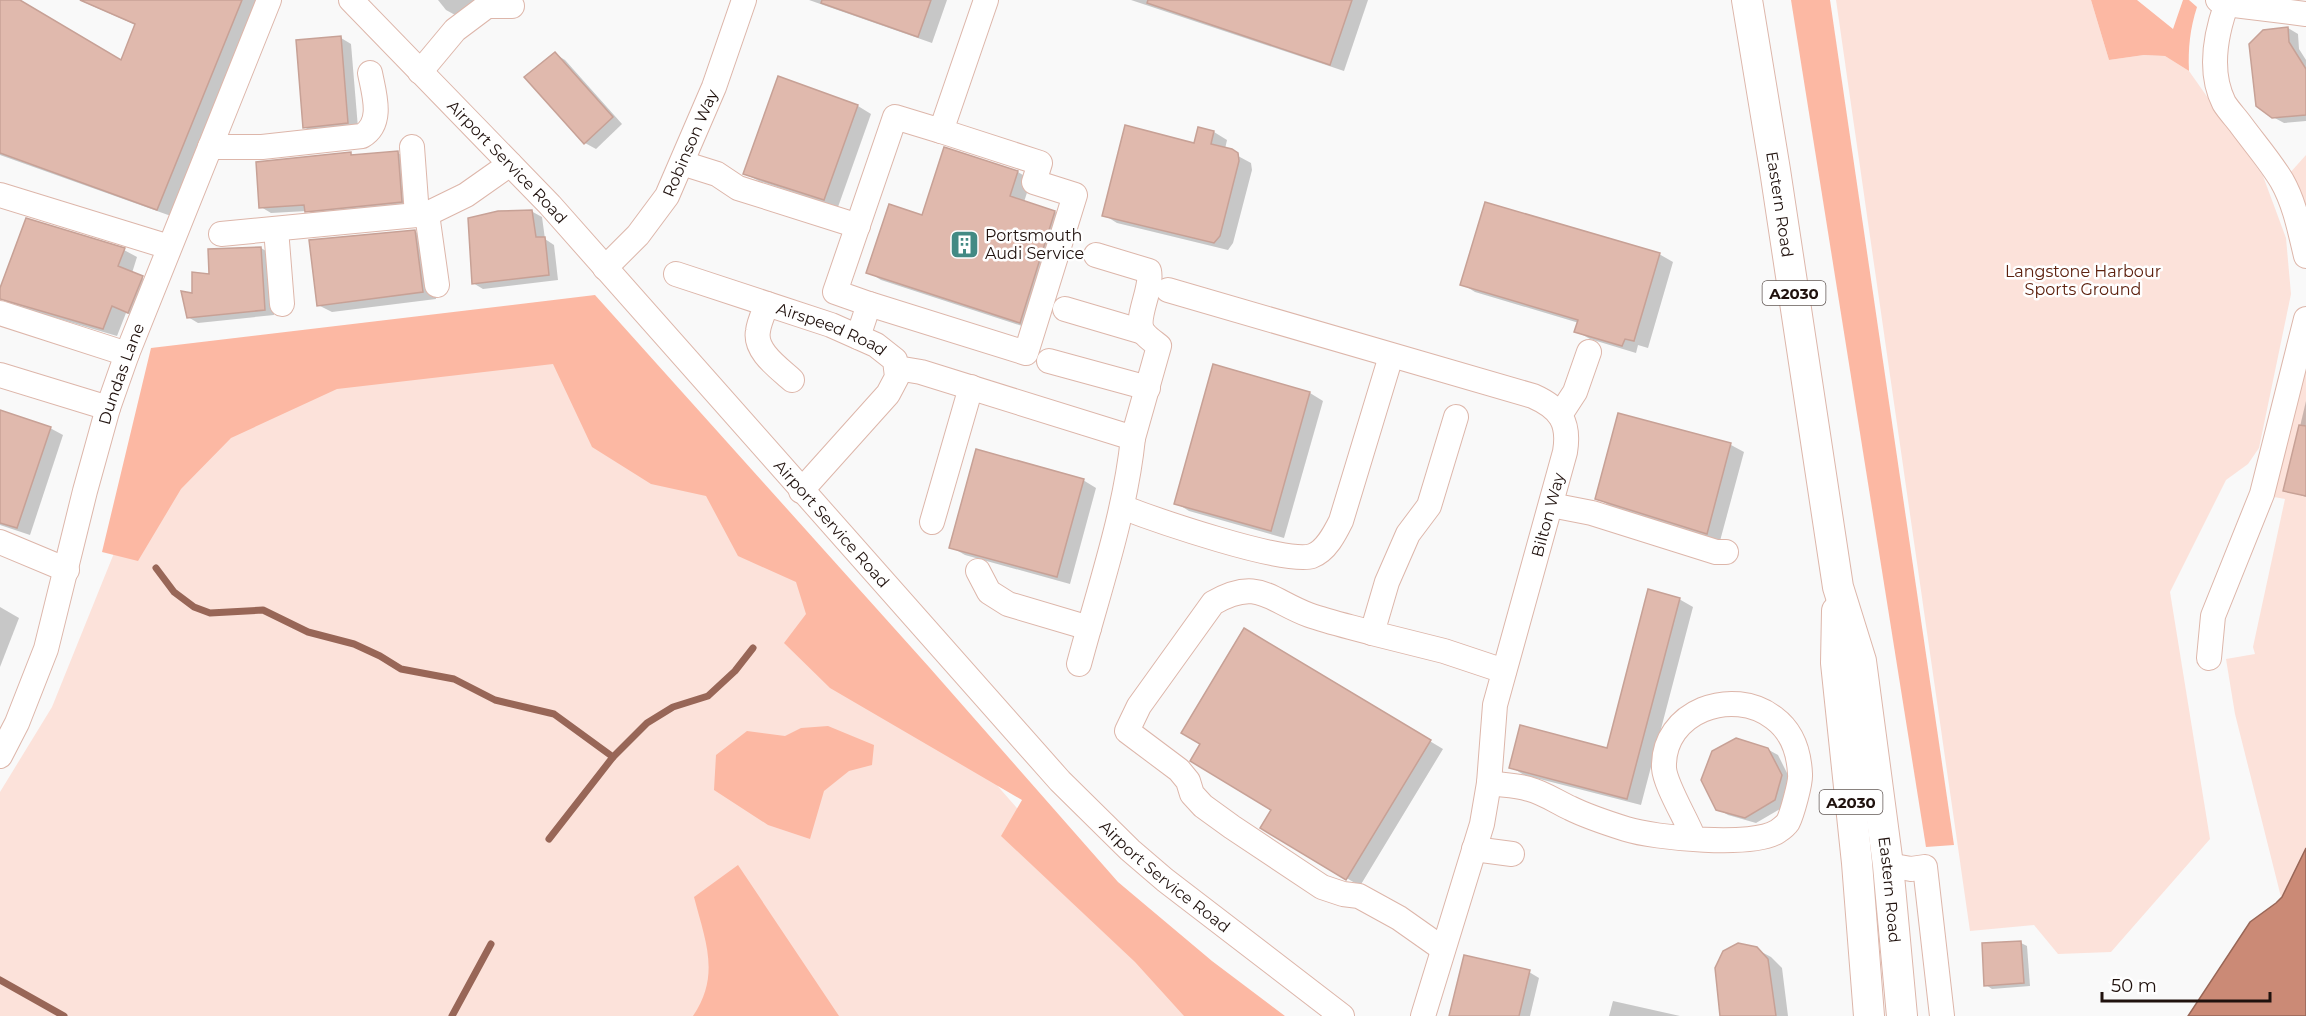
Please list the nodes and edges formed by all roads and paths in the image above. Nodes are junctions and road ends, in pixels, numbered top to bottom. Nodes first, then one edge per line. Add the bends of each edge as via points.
1 (269, 0) edge
2 (351, 0) edge
3 (744, 0) edge
4 (986, 0) edge
5 (1747, 0) edge
6 (2224, 1) edge
7 (512, 6) dead end
8 (2306, 14) edge
9 (420, 72) junction
10 (370, 73) dead end
11 (941, 131) junction
12 (210, 147) junction
13 (412, 147) dead end
14 (682, 163) junction
15 (510, 164) junction
16 (0, 195) edge
17 (422, 214) junction
18 (858, 226) junction
19 (276, 229) junction
20 (221, 234) dead end
21 (169, 247) junction
22 (1095, 255) dead end
23 (2306, 256) edge
24 (605, 268) junction
25 (676, 274) dead end
26 (437, 285) dead end
27 (1168, 290) dead end
28 (282, 304) dead end
29 (767, 304) junction
30 (869, 304) junction
31 (1065, 309) dead end
32 (0, 313) edge
33 (2306, 319) edge
34 (1143, 332) junction
35 (858, 337) junction
36 (1589, 352) dead end
37 (127, 354) junction
38 (1391, 356) junction
39 (1049, 361) dead end
40 (897, 368) junction
41 (0, 375) edge
42 (792, 380) dead end
43 (970, 387) junction
44 (1148, 387) junction
45 (108, 408) junction
46 (1560, 415) junction
47 (1456, 417) dead end
48 (1133, 438) junction
49 (801, 491) junction
50 (1551, 505) junction
51 (1122, 507) junction
52 (932, 522) dead end
53 (0, 542) edge
54 (1726, 552) dead end
55 (67, 570) junction
56 (978, 571) dead end
57 (1838, 587) junction
58 (1089, 627) junction
59 (1372, 633) junction
60 (2209, 658) dead end
61 (1079, 664) dead end
62 (1504, 671) junction
63 (0, 756) edge
64 (1489, 783) junction
65 (1694, 839) junction
66 (1474, 849) junction
67 (1512, 854) dead end
68 (1888, 866) junction
69 (1443, 949) junction
70 (1342, 1016) edge
71 (1423, 1016) edge
72 (1869, 1016) edge
73 (1902, 1016) edge
74 (1942, 1016) edge

1 - 12 street, Dundas Lane
2 - 9 street, Airport Service Road
3 - 14 street, Robinson Way
4 - 11 street
5 - 57 main road, Eastern Road / A2030
6 - 8 street
6 - 23 street via 2216,47 2218,90 2283,183 2295,210
7 - 9 street via 487,6 455,30
9 - 15 street, Airport Service Road
10 - 12 street via 375,120 370,131 362,136 262,147
11 - 18 street via 895,117
11 - 30 street via 1040,163 1034,182 1075,195 1026,353
12 - 21 street, Dundas Lane
13 - 17 street
14 - 18 street via 717,174 738,188
14 - 24 street, Robinson Way via 655,214
15 - 17 street via 466,195
15 - 24 street, Airport Service Road
16 - 21 street
17 - 19 street
17 - 26 street
18 - 30 street via 835,292
19 - 20 street
19 - 28 street
21 - 37 street, Dundas Lane
22 - 34 street via 1149,271 1151,280 1139,322
24 - 49 street, Airport Service Road
25 - 29 street, Airspeed Road
27 - 38 street
29 - 35 street, Airspeed Road
29 - 42 street via 757,337 769,358
30 - 35 street
31 - 34 street
32 - 37 street
33 - 60 street via 2262,494 2213,616
34 - 44 street via 1159,346
35 - 40 street, Airspeed Road via 886,352
36 - 46 street via 1575,392
37 - 45 street, Dundas Lane
38 - 46 street via 1533,396 1549,403
38 - 51 street via 1341,521 1332,539 1313,556 1286,557 1160,522
39 - 44 street
40 - 43 street
40 - 49 street, Airspeed Road via 888,394
41 - 45 street
43 - 48 street
43 - 52 street
44 - 48 street
45 - 55 street, Dundas Lane
46 - 50 street, Bilton Way via 1567,437
47 - 59 street via 1429,506 1408,534 1387,582
48 - 51 street
49 - 70 street, Airport Service Road via 1094,816 1197,906
50 - 54 street
50 - 62 street, Bilton Way
51 - 58 street
53 - 55 street
55 - 63 street, Dundas Lane via 46,649
56 - 58 street via 989,592 1008,603
57 - 68 main road, Eastern Road / A2030 via 1861,661
57 - 72 main road, Eastern Road / A2030 via 1836,663
58 - 61 street
59 - 62 street
59 - 69 street via 1300,612 1264,593 1227,595 1213,603 1139,706 1127,731 1179,770 1203,806 1232,827 1322,887 1359,896
62 - 64 street, Bilton Way via 1492,721
64 - 65 street via 1531,789 1629,830
64 - 66 street, Bilton Way
65 - 65 street via 1664,770 1670,739 1699,710 1719,704 1741,704 1775,718 1798,750 1800,778 1788,822 1776,833 1757,839
66 - 67 street
66 - 69 street, Bilton Way
68 - 73 main road, Eastern Road / A2030
68 - 74 street via 1925,867
69 - 71 street, Bilton Way

